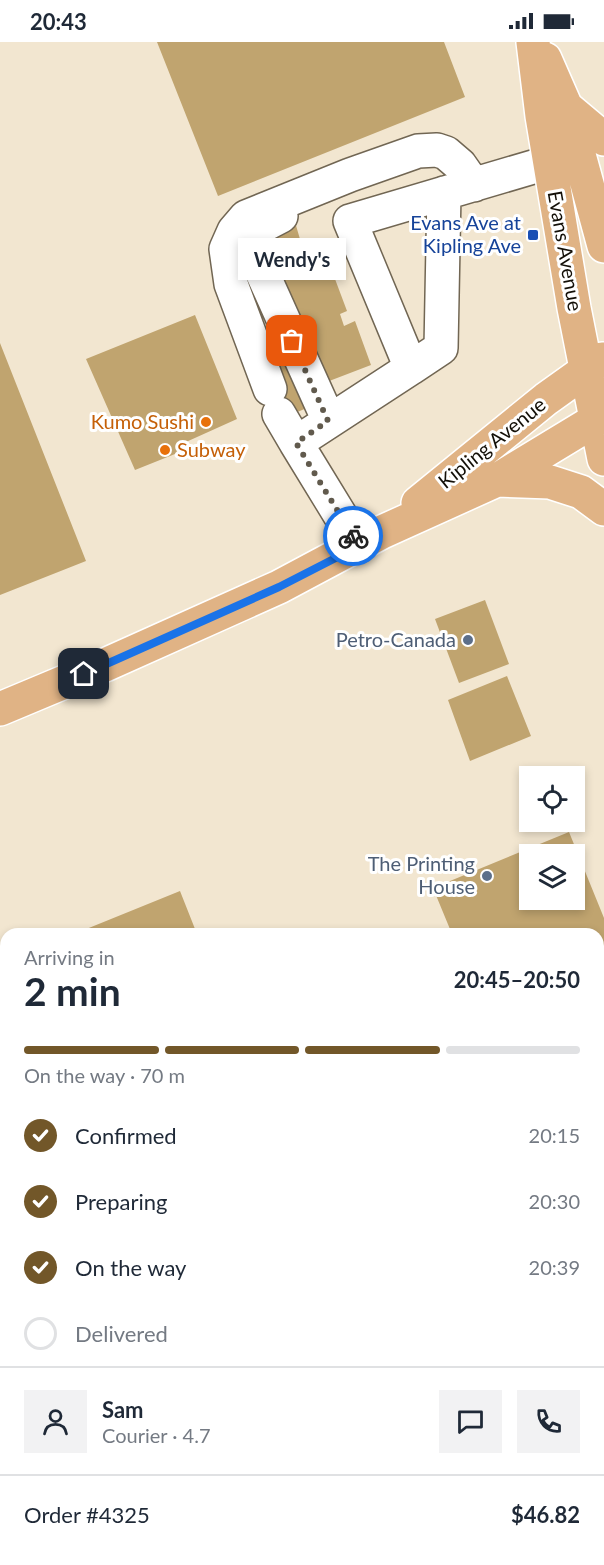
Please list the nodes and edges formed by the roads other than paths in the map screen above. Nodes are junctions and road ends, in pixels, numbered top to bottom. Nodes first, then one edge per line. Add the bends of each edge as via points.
1 (535, 42) edge
2 (566, 107) junction
3 (604, 140) edge
4 (550, 162) junction
5 (459, 189) junction
6 (350, 221) junction
7 (604, 246) edge
8 (595, 364) edge
9 (411, 368) junction
10 (600, 418) edge
11 (328, 421) junction
12 (296, 443) junction
13 (604, 459) edge
14 (497, 480) junction
15 (604, 510) edge
16 (370, 539) junction
17 (0, 709) edge

1 - 2 main road, Evans Avenue
1 - 4 main road, Evans Avenue
2 - 3 main road
2 - 7 main road, Evans Avenue
4 - 5 lane
4 - 8 main road, Evans Avenue
5 - 6 lane
5 - 9 lane via 441,348
5 - 12 lane via 460,165 446,153 418,151 246,217 234,231 226,249 231,284 274,402
6 - 9 lane
6 - 11 lane via 340,210 326,205 308,207 258,228 252,243 256,261
8 - 10 main road, Evans Avenue
8 - 16 main road, Kipling Avenue
9 - 11 lane
10 - 13 main road, Evans Avenue
10 - 14 main road, Kipling Avenue
11 - 12 lane
12 - 16 lane
14 - 15 main road via 550,482 581,492
14 - 16 main road, Kipling Avenue
16 - 17 main road, Kipling Avenue via 279,587

